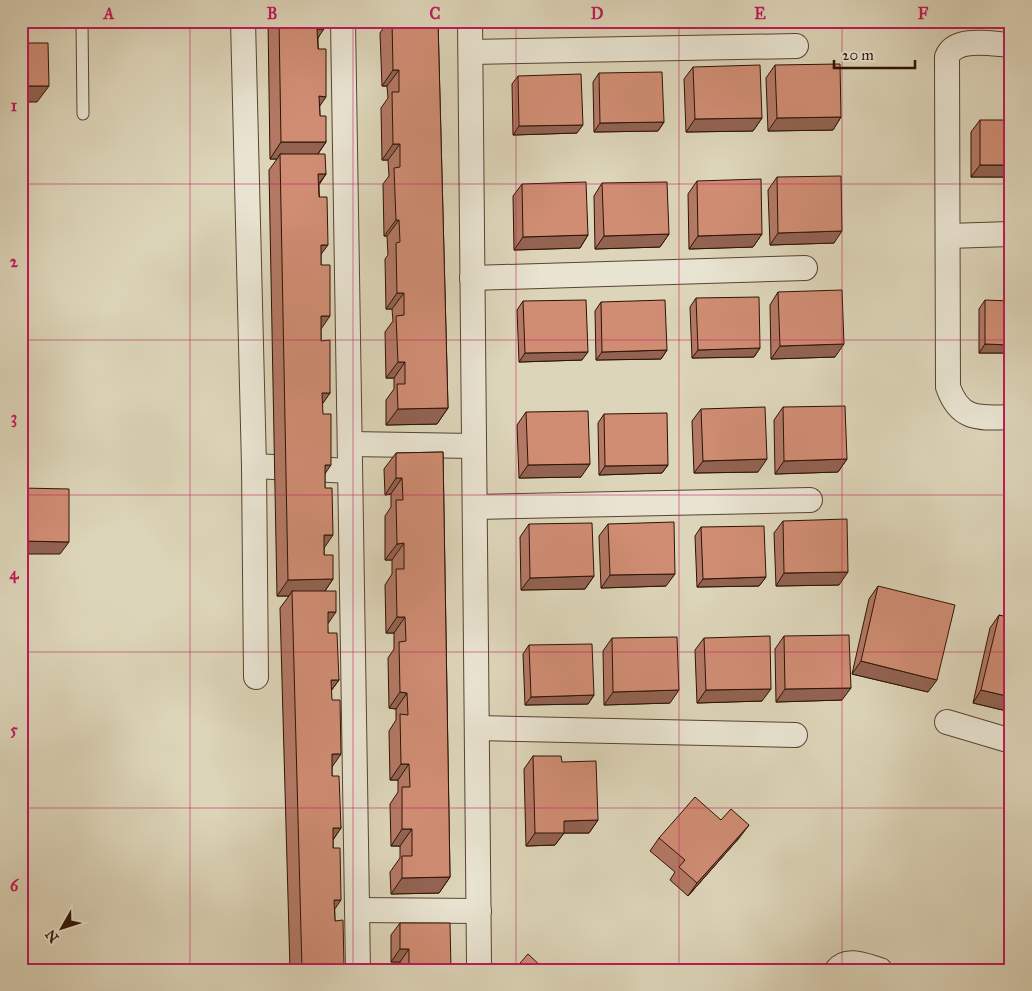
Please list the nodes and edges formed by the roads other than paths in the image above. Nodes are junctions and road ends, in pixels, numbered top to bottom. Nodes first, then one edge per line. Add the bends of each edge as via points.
1 (82, 21) edge
2 (243, 21) edge
3 (343, 21) edge
4 (470, 21) edge
5 (1011, 45) edge
6 (796, 46) dead end
7 (471, 52) junction
8 (82, 114) dead end
9 (1011, 234) edge
10 (948, 236) junction
11 (806, 268) dead end
12 (472, 278) junction
13 (1011, 417) edge
14 (350, 444) junction
15 (474, 446) junction
16 (254, 466) junction
17 (350, 471) junction
18 (810, 500) dead end
19 (474, 507) junction
20 (256, 677) dead end
21 (947, 722) dead end
22 (477, 728) junction
23 (795, 735) dead end
24 (1011, 741) edge
25 (357, 910) junction
26 (479, 911) junction
27 (479, 963) dead end
28 (358, 970) edge
29 (837, 970) edge
30 (880, 970) edge

1 - 8 lane
2 - 16 street
3 - 14 street
4 - 7 street
5 - 10 street via 962,44 953,47 946,57
6 - 7 street
7 - 12 street
9 - 10 street
10 - 13 street via 948,387 954,403 966,414 987,418
11 - 12 street
12 - 15 street
14 - 15 street
14 - 17 street
15 - 19 street
16 - 17 street
16 - 20 street
17 - 25 street
18 - 19 street
19 - 22 street
21 - 24 street
22 - 23 street
22 - 26 street
25 - 26 street
25 - 28 street
26 - 27 street
29 - 30 street via 851,962

